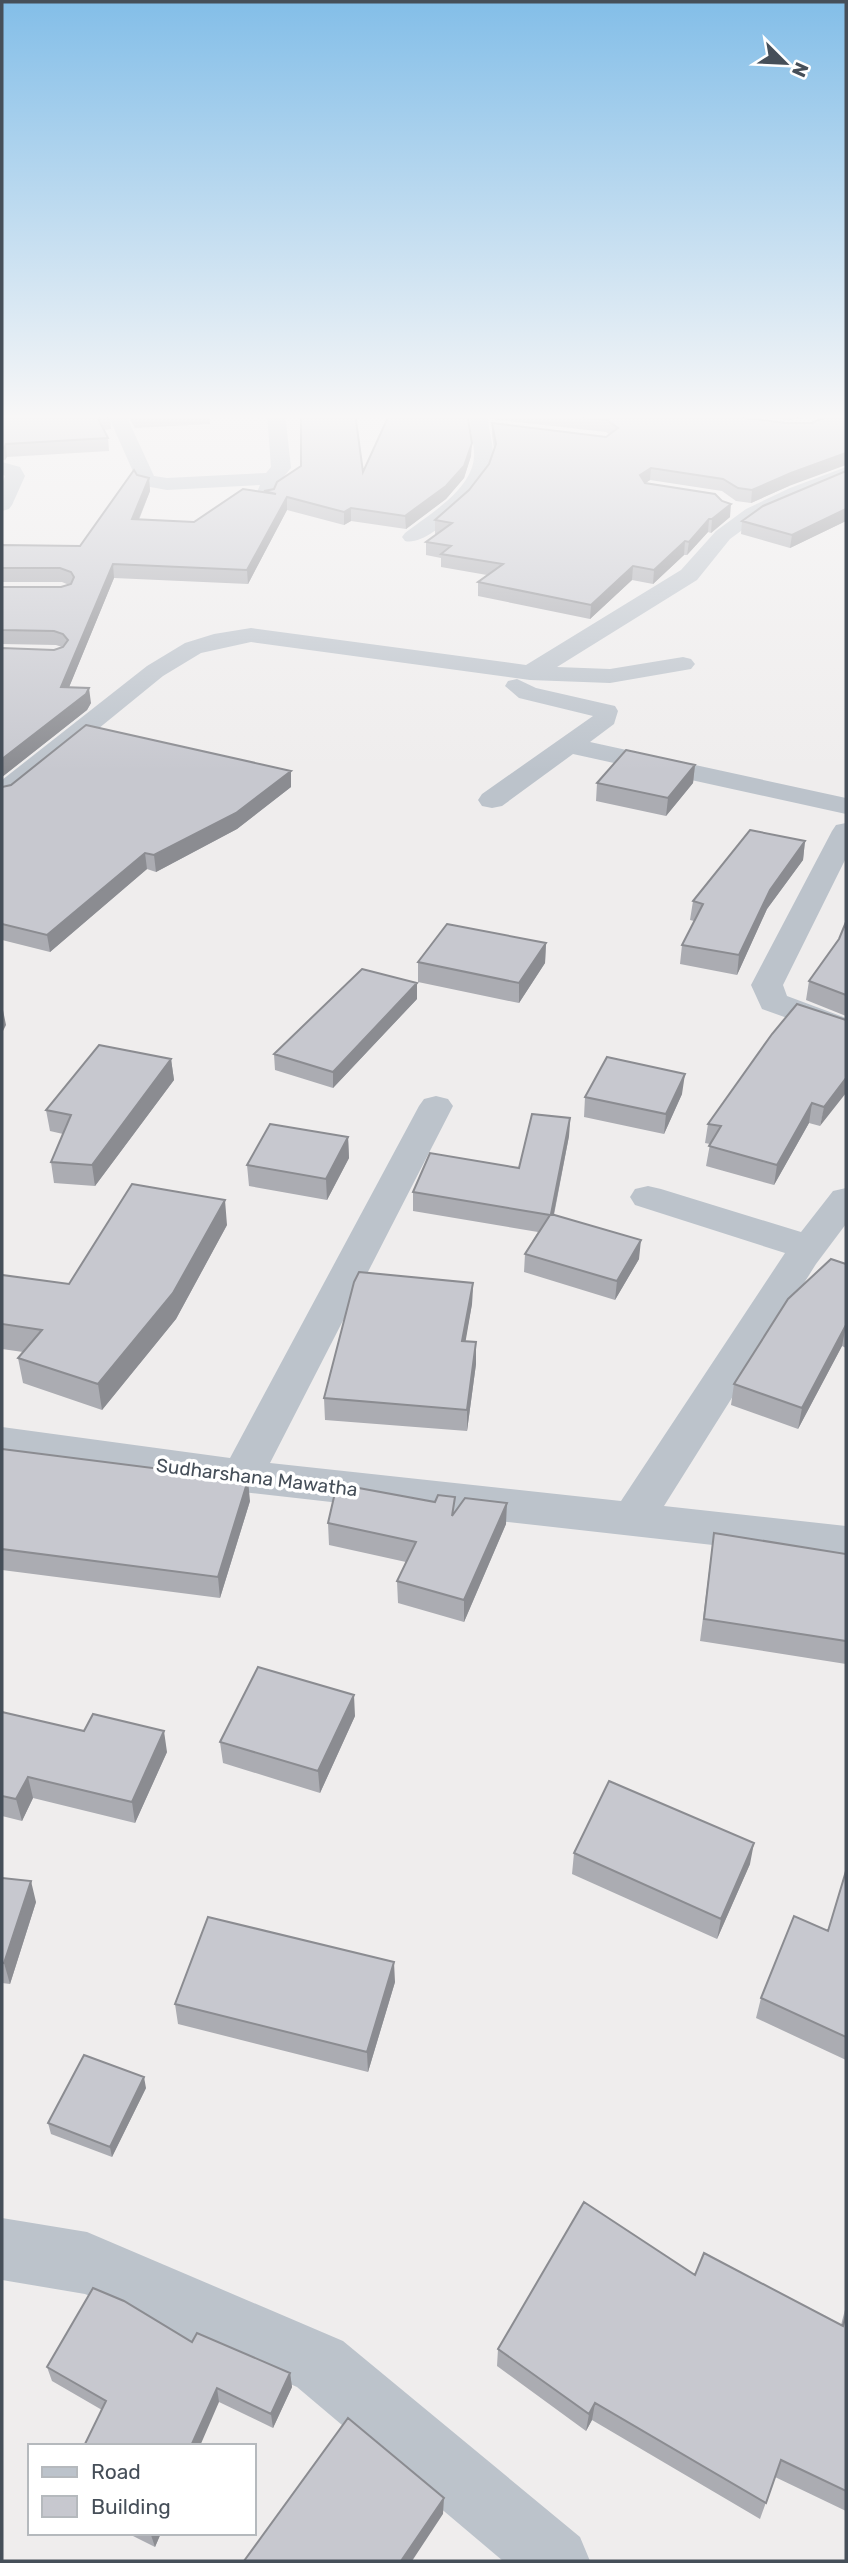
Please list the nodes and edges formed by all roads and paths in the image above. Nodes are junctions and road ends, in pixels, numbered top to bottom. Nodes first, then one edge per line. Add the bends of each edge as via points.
1 (418, 533) edge
2 (726, 533) edge
3 (412, 537) dead end
4 (683, 664) dead end
5 (502, 669) junction
6 (530, 673) junction
7 (568, 746) junction
8 (7, 786) edge
9 (492, 800) dead end
10 (846, 806) edge
11 (846, 831) edge
12 (846, 1029) edge
13 (436, 1106) dead end
14 (648, 1197) dead end
15 (846, 1199) edge
16 (815, 1257) junction
17 (2, 1443) edge
18 (242, 1476) junction
19 (632, 1520) junction
20 (846, 1543) edge
21 (2, 2249) edge
22 (556, 2561) edge

1 - 3 street
2 - 6 street via 689,575
4 - 6 street via 610,676
5 - 6 street
5 - 7 street via 505,679 528,693 606,711 605,719
5 - 8 street via 251,635 214,641 155,671
7 - 9 street
7 - 10 street
11 - 12 street via 767,985 773,1002
13 - 18 street
14 - 16 street
15 - 16 street
16 - 19 street
17 - 18 street, Sudharshana Mawatha
18 - 19 street, Sudharshana Mawatha
19 - 20 street, Sudharshana Mawatha
21 - 22 street via 87,2263 320,2364

